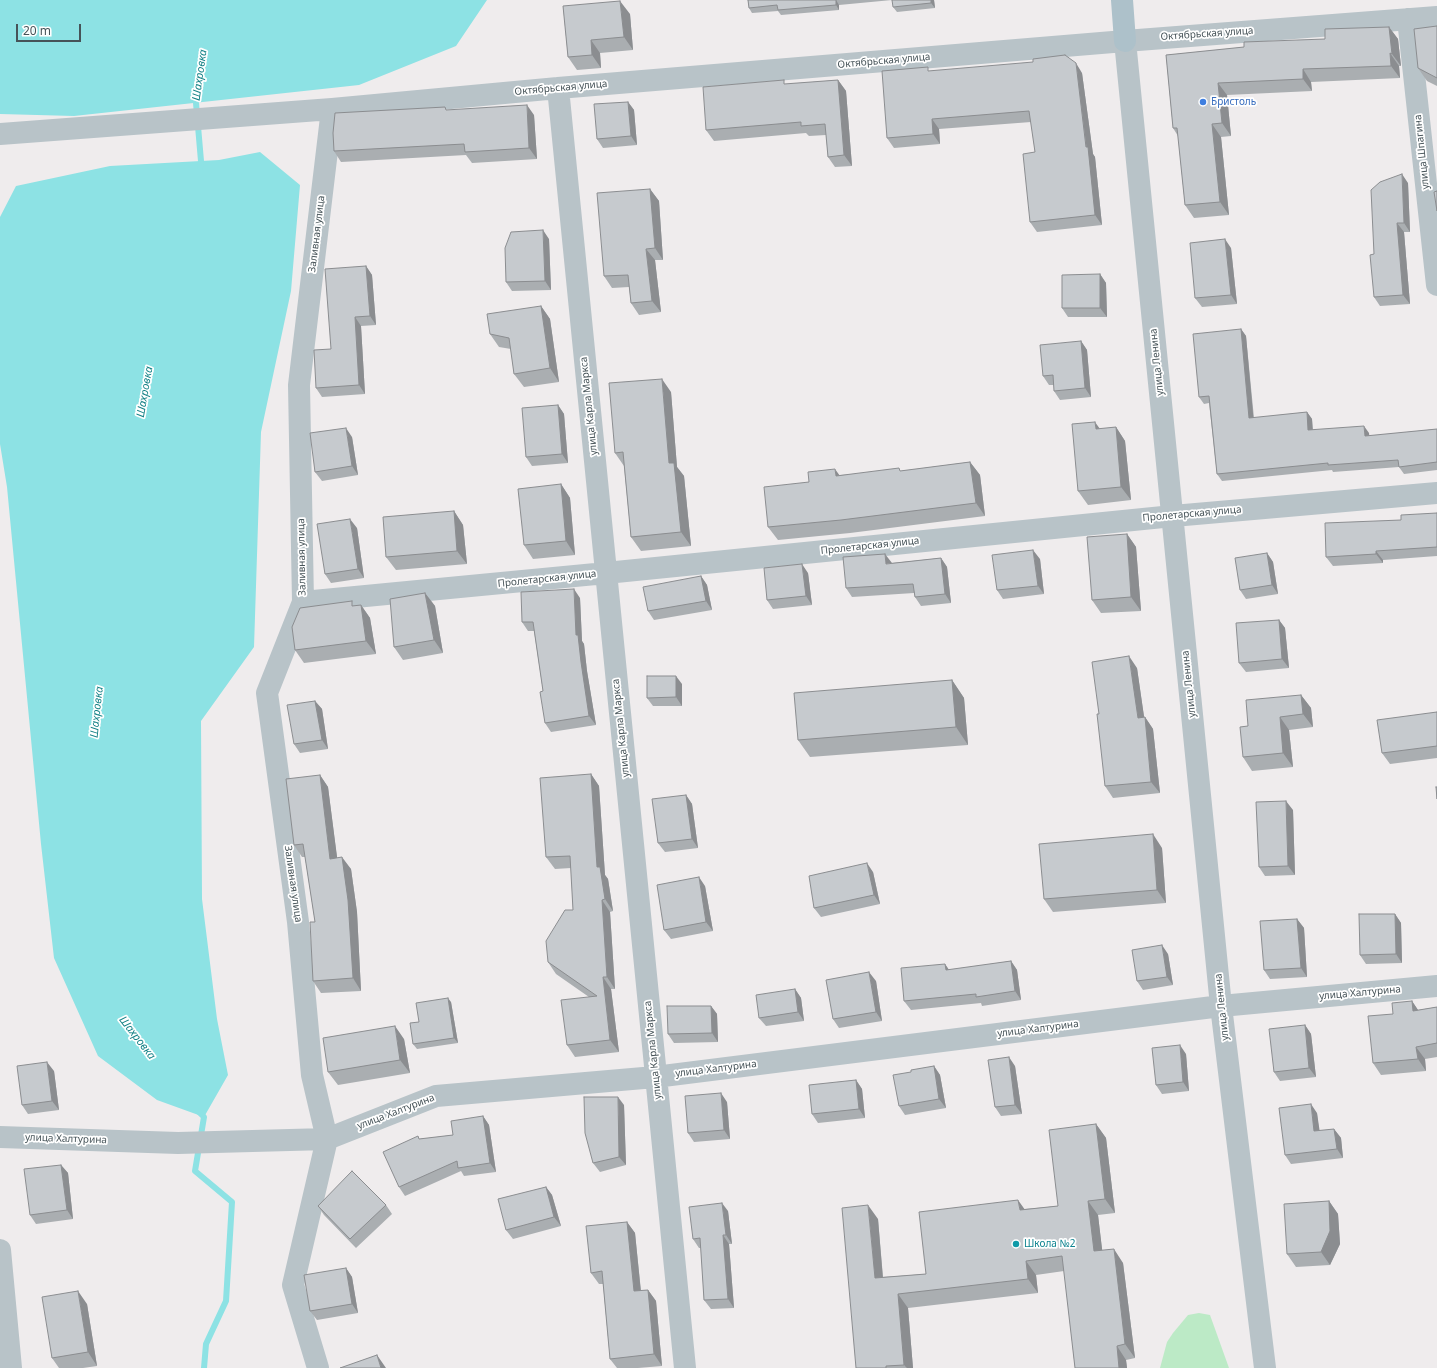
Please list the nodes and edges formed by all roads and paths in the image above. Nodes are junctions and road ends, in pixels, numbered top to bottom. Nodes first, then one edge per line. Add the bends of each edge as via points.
1 (1122, 0) edge
2 (1437, 16) edge
3 (1408, 19) junction
4 (1125, 41) junction
5 (558, 88) junction
6 (332, 109) junction
7 (0, 134) edge
8 (1437, 285) edge
9 (1437, 492) edge
10 (1172, 516) junction
11 (606, 573) junction
12 (303, 602) junction
13 (1437, 986) edge
14 (1221, 1006) junction
15 (655, 1076) junction
16 (0, 1137) edge
17 (327, 1139) junction
18 (0, 1250) edge
19 (11, 1368) edge
20 (318, 1368) edge
21 (685, 1368) edge
22 (1265, 1368) edge

1 - 4 main road, улица Ленина
2 - 3 street, Октябрьская улица
3 - 4 street, Октябрьская улица
3 - 8 street, улица Шпагина
4 - 5 street, Октябрьская улица
4 - 10 street, улица Ленина
5 - 6 street, Октябрьская улица
5 - 11 street, улица Карла Маркса
6 - 7 street, Октябрьская улица
6 - 12 street, Заливная улица via 299,385
9 - 10 street, Пролетарская улица
10 - 11 street, Пролетарская улица
10 - 14 street, улица Ленина
11 - 12 street, Пролетарская улица
11 - 15 street, улица Карла Маркса
12 - 17 street, Заливная улица via 267,693 298,922 312,1075
13 - 14 street, улица Халтурина
14 - 15 street, улица Халтурина
14 - 22 street, улица Ленина
15 - 17 street, улица Халтурина via 436,1096
15 - 21 street, улица Карла Маркса
16 - 17 street, улица Халтурина via 178,1143
17 - 20 street via 292,1285
18 - 19 street

